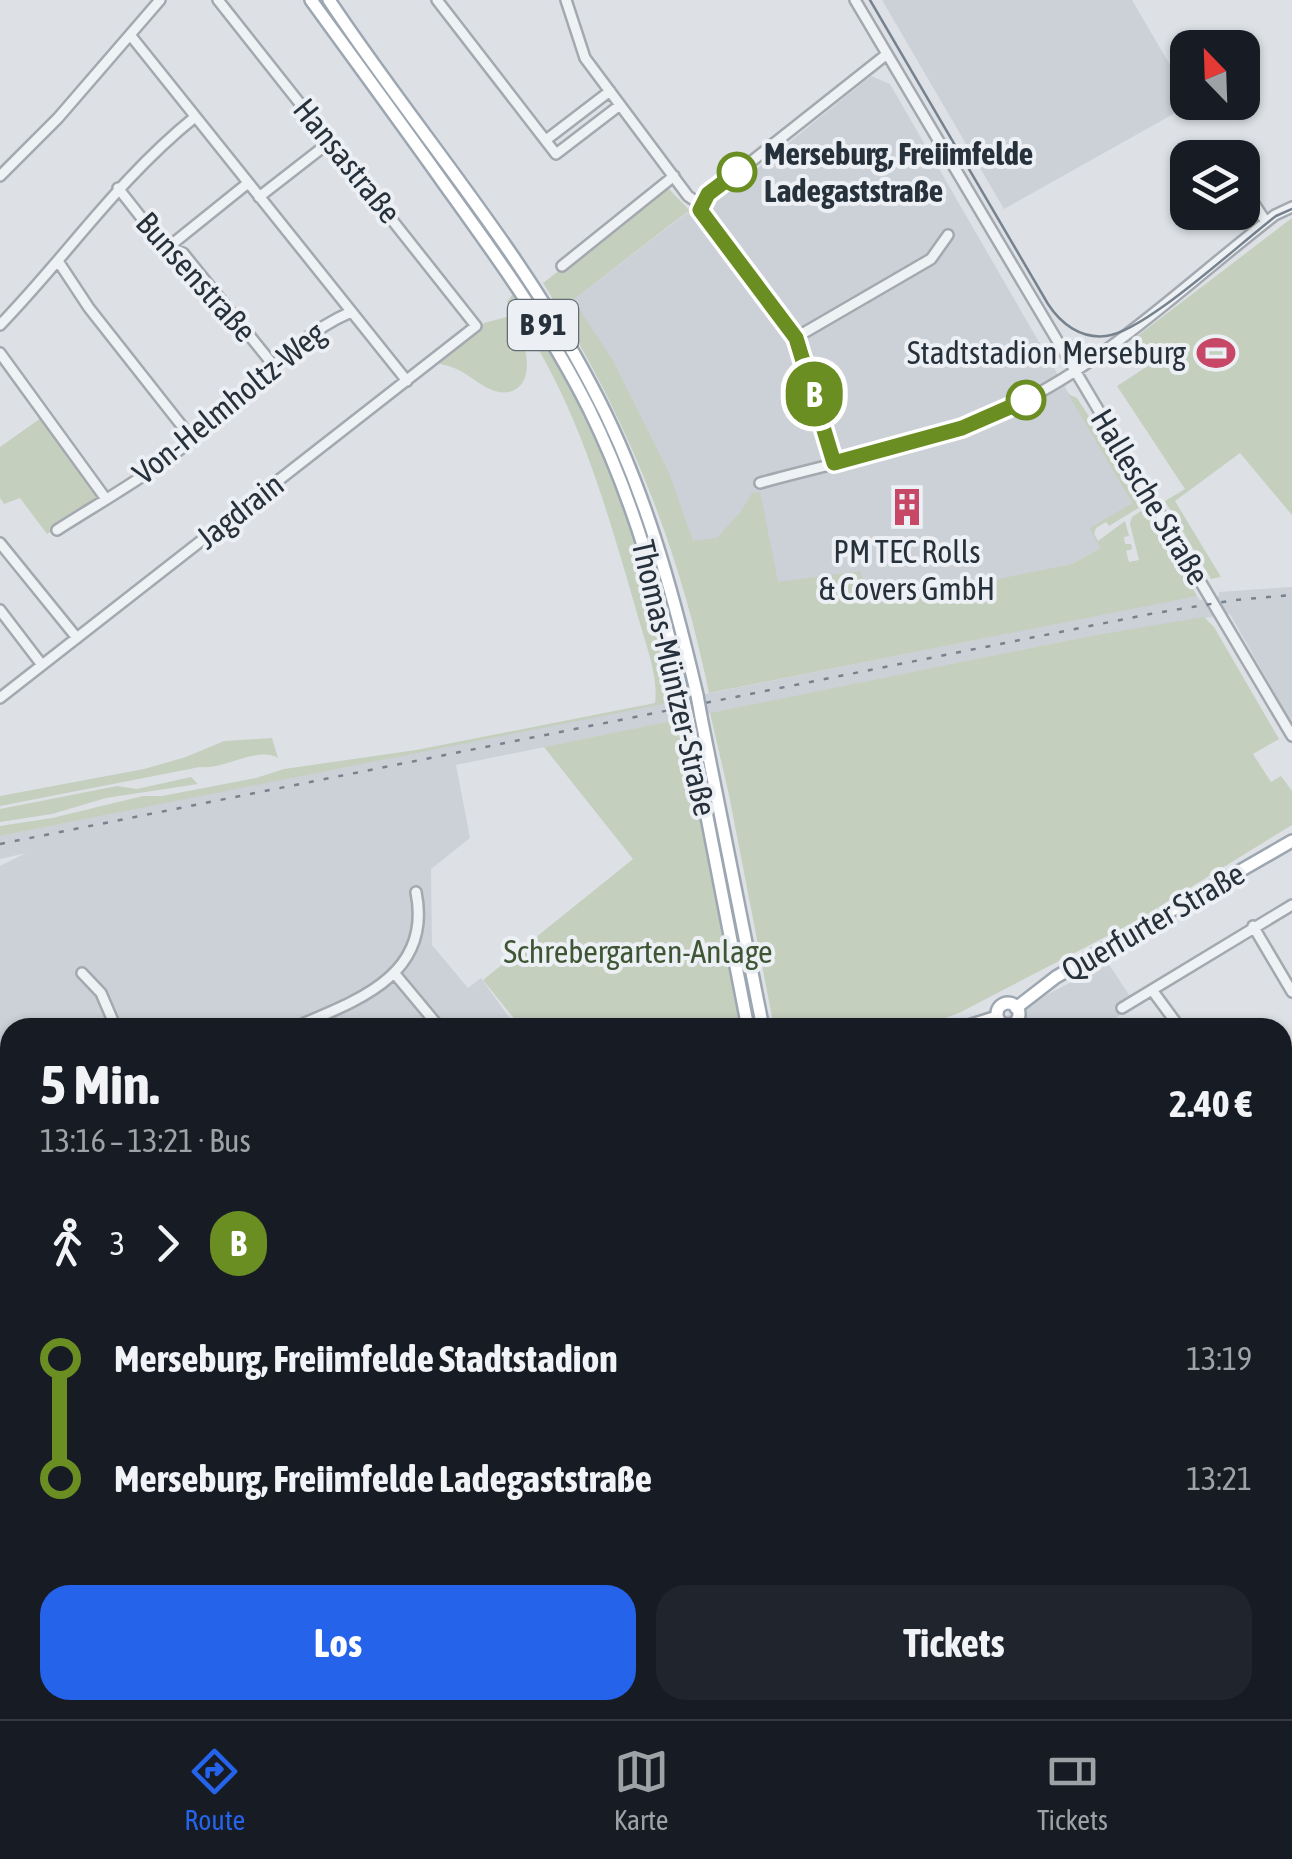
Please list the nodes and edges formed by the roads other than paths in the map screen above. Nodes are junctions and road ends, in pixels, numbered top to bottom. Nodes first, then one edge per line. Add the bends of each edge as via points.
1 (160, 0) edge
2 (218, 0) edge
3 (312, 0) edge
4 (329, 0) edge
5 (437, 0) edge
6 (566, 0) edge
7 (855, 0) edge
8 (130, 36) junction
9 (887, 54) junction
10 (610, 91) junction
11 (620, 105) junction
12 (194, 117) junction
13 (546, 140) junction
14 (331, 141) junction
15 (0, 176) edge
16 (674, 176) junction
17 (248, 183) junction
18 (118, 188) junction
19 (259, 197) junction
20 (701, 205) junction
21 (1292, 207) edge
22 (1260, 213) edge
23 (1266, 222) junction
24 (948, 235) dead end
25 (166, 250) junction
26 (58, 260) junction
27 (562, 266) dead end
28 (351, 312) junction
29 (476, 322) joint
30 (0, 325) edge
31 (796, 338) junction
32 (0, 353) edge
33 (274, 366) junction
34 (1074, 370) junction
35 (407, 381) junction
36 (193, 440) junction
37 (834, 463) junction
38 (760, 483) dead end
39 (106, 499) junction
40 (57, 530) dead end
41 (0, 543) edge
42 (0, 610) edge
43 (77, 638) junction
44 (42, 665) junction
45 (690, 696) junction
46 (0, 698) edge
47 (694, 718) junction
48 (1292, 736) edge
49 (1292, 841) edge
50 (416, 892) dead end
51 (1292, 905) edge
52 (1253, 926) junction
53 (82, 973) dead end
54 (394, 974) junction
55 (1152, 990) junction
56 (1292, 992) edge
57 (1122, 1008) dead end
58 (112, 1018) edge
59 (316, 1018) edge
60 (431, 1018) edge
61 (746, 1018) edge
62 (760, 1018) edge
63 (1016, 1018) edge
64 (1173, 1018) edge

1 - 8 street
2 - 14 street, Hansastraße
3 - 45 main road, Thomas-Müntzer-Straße / B 91 via 487,242 571,374 637,524
4 - 45 main road, Thomas-Müntzer-Straße / B 91 via 522,270 592,385 649,520 673,597
5 - 13 street
6 - 10 street via 585,58
7 - 9 street, Hallesche Straße
8 - 12 street
8 - 15 street
9 - 20 street
9 - 34 street, Hallesche Straße
10 - 11 street
10 - 13 street
11 - 13 street via 556,154
11 - 16 street
12 - 17 street
12 - 18 street
14 - 19 street
14 - 29 street, Hansastraße
16 - 20 street
16 - 27 street
17 - 19 street
17 - 25 street
18 - 25 street, Bunsenstraße
18 - 26 street
19 - 28 street
20 - 31 street via 702,218
21 - 23 street
22 - 23 street
23 - 34 street
24 - 31 street via 931,260
25 - 33 street, Bunsenstraße via 183,252
26 - 30 street
26 - 36 street
28 - 33 street, Von-Helmholtz-Weg via 316,330
28 - 35 street
29 - 35 street, Jagdrain
31 - 37 street
32 - 39 street
33 - 36 street, Von-Helmholtz-Weg
34 - 37 street via 986,418
34 - 48 street, Hallesche Straße
35 - 43 street, Jagdrain
36 - 39 street, Von-Helmholtz-Weg
37 - 38 street
39 - 40 street, Von-Helmholtz-Weg
41 - 43 street
42 - 44 street
43 - 44 street, Jagdrain
44 - 46 street, Jagdrain
45 - 47 main road, Thomas-Müntzer-Straße / B 91, bridge
47 - 61 main road, Thomas-Müntzer-Straße / B 91
47 - 62 main road, Thomas-Müntzer-Straße / B 91
49 - 63 main road, Querfurter Straße via 1056,977 1016,1008
50 - 54 street via 418,930
51 - 52 street
52 - 55 street
52 - 56 street
53 - 58 street via 101,992
54 - 59 street
54 - 60 street
55 - 57 street
55 - 64 street

